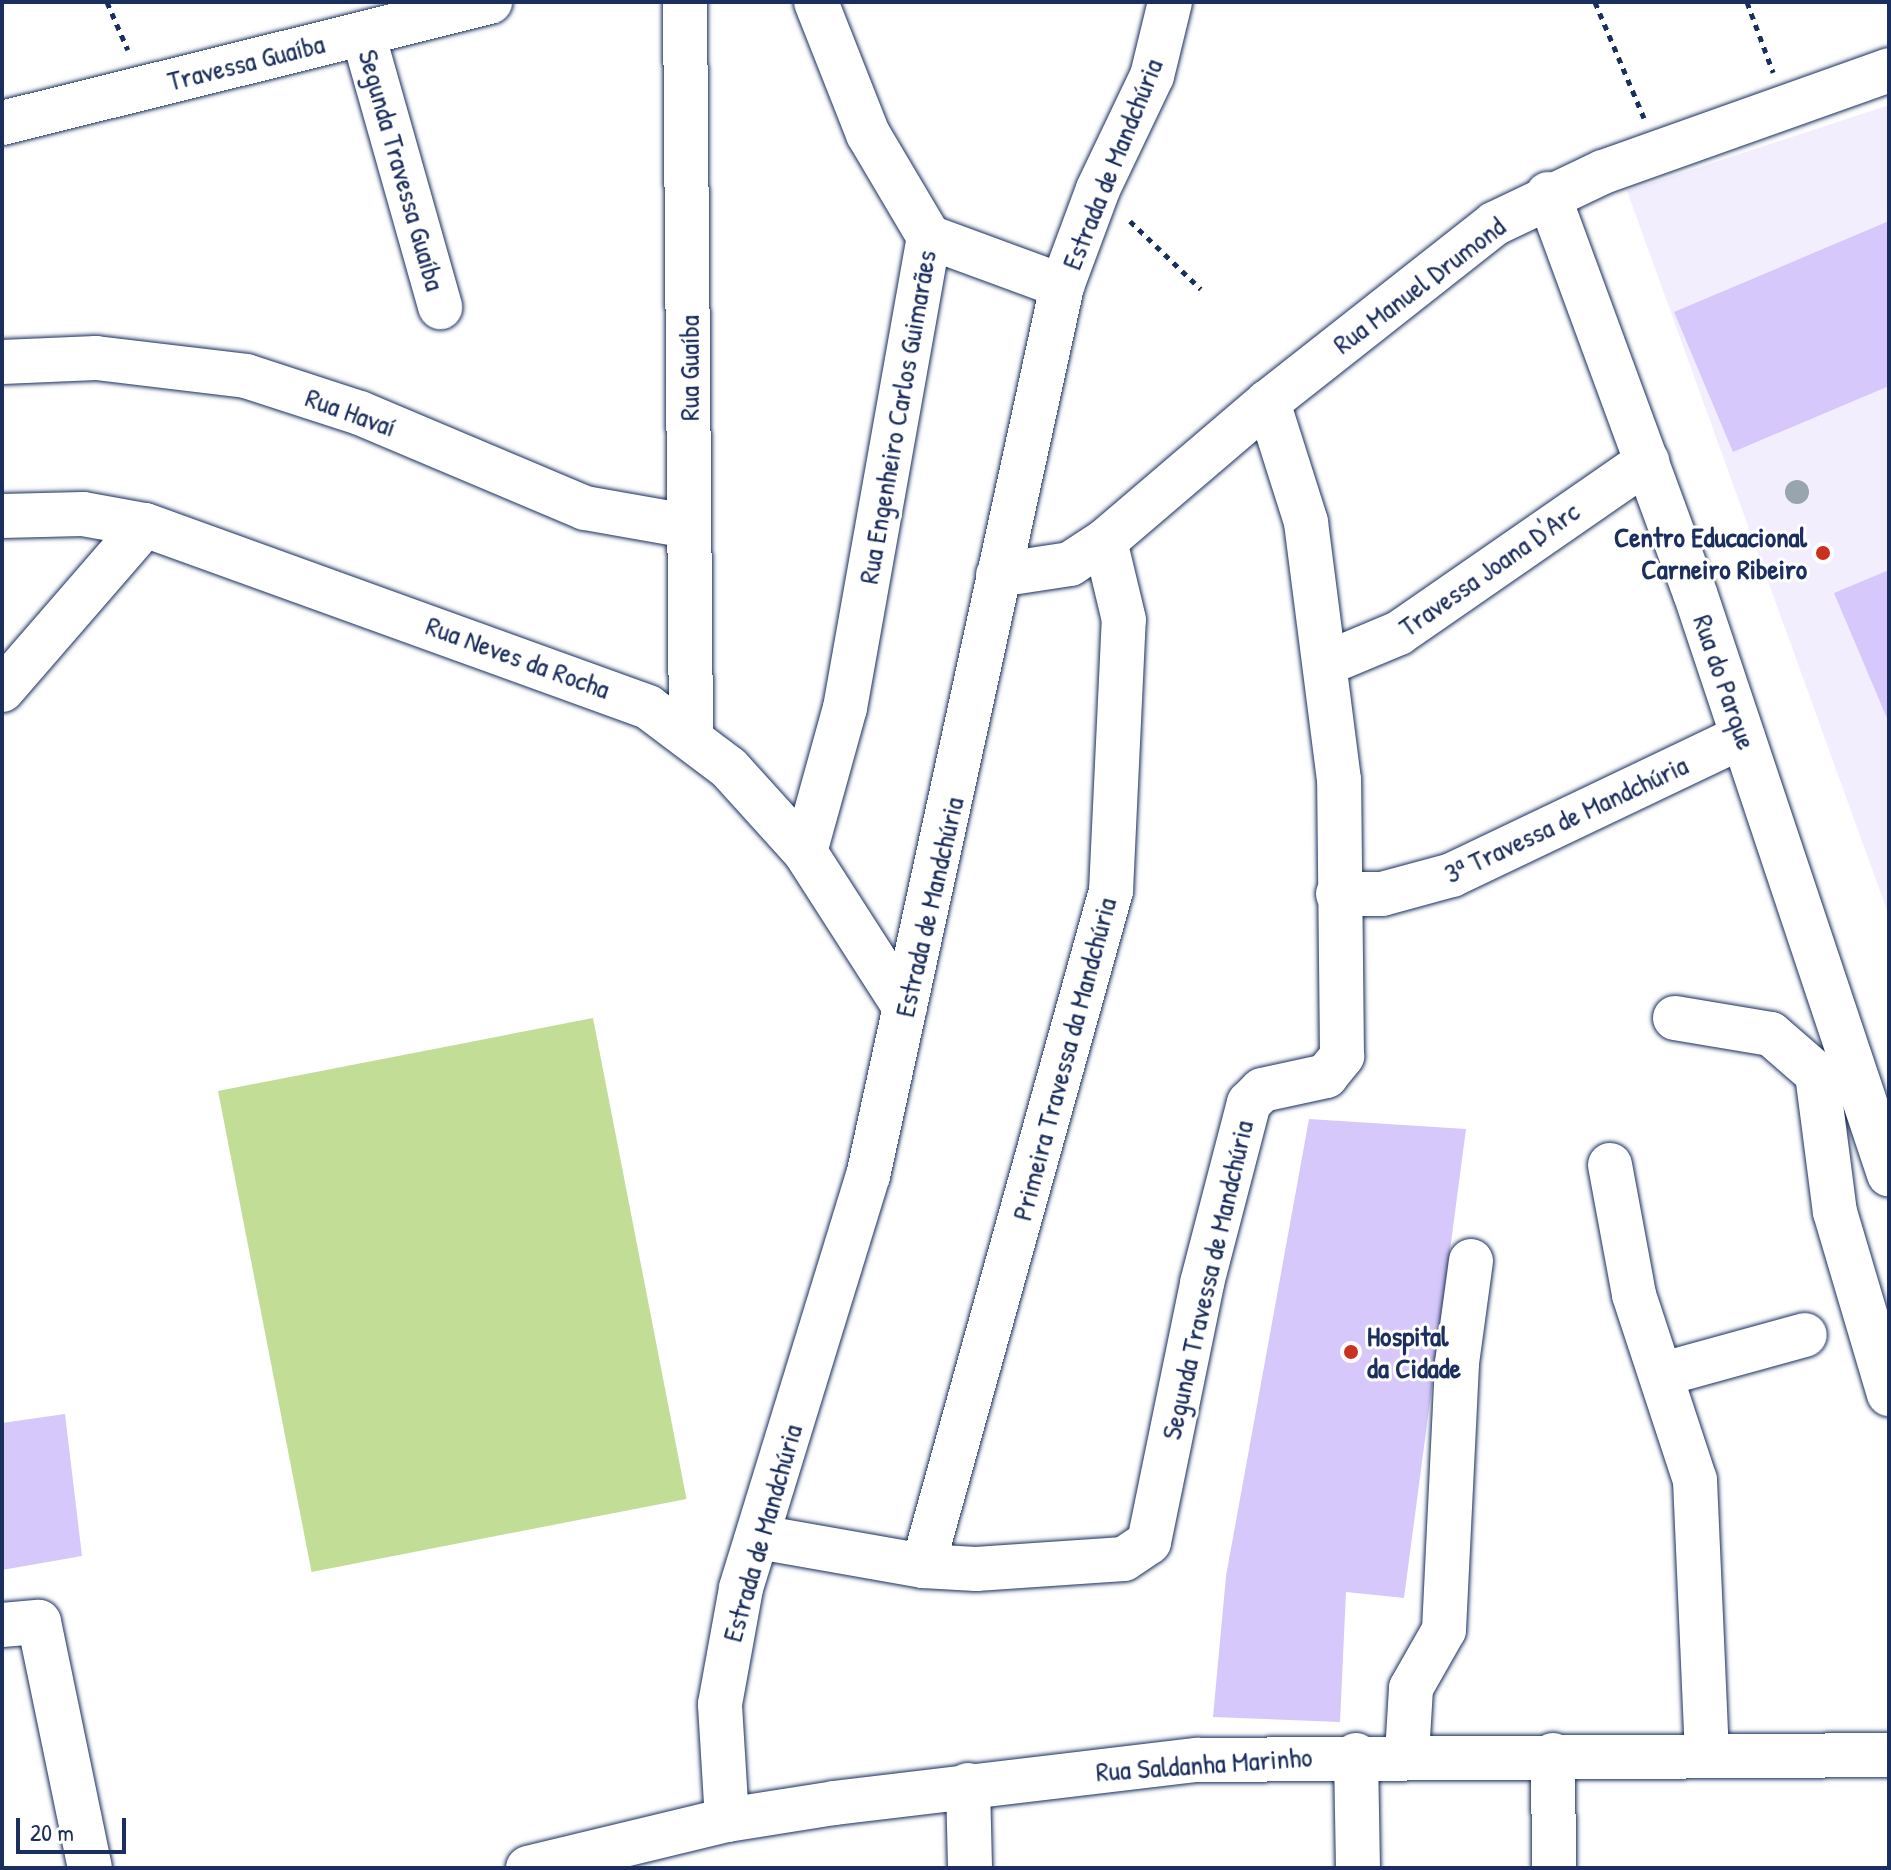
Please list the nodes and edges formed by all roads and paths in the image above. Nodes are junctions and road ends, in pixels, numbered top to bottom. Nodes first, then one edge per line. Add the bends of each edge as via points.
1 (107, 2) edge
2 (490, 2) edge
3 (685, 2) edge
4 (816, 2) edge
5 (1170, 2) edge
6 (1595, 2) edge
7 (1747, 2) edge
8 (363, 34) junction
9 (1889, 70) edge
10 (144, 87) junction
11 (1786, 106) junction
12 (2, 123) edge
13 (1658, 152) junction
14 (1098, 189) junction
15 (1548, 194) junction
16 (929, 237) junction
17 (1062, 286) junction
18 (1201, 289) dead end
19 (440, 307) dead end
20 (2, 362) edge
21 (1268, 402) junction
22 (1647, 461) junction
23 (2, 516) edge
24 (145, 525) junction
25 (687, 526) junction
26 (1105, 541) junction
27 (998, 575) junction
28 (1325, 664) junction
29 (10, 673) edge
30 (691, 734) junction
31 (1743, 736) junction
32 (805, 852) junction
33 (1338, 894) junction
34 (905, 1008) junction
35 (1675, 1018) dead end
36 (1610, 1165) dead end
37 (1889, 1174) edge
38 (1471, 1261) dead end
39 (1805, 1335) dead end
40 (1663, 1374) junction
41 (1889, 1394) edge
42 (759, 1537) junction
43 (923, 1566) junction
44 (2, 1625) edge
45 (1407, 1754) junction
46 (1356, 1755) junction
47 (1553, 1755) junction
48 (1707, 1755) junction
49 (1889, 1755) edge
50 (968, 1785) junction
51 (727, 1820) junction
52 (553, 1865) edge
53 (90, 1868) edge
54 (970, 1868) edge
55 (1358, 1868) edge
56 (1554, 1868) edge

1 - 10 path
2 - 8 street, Travessa Guaíba
3 - 25 street, Rua Guaíba
4 - 16 street, Rua Engenheiro Carlos Guimarães via 868,134
5 - 14 street, Estrada de Mandchúria via 1152,76
6 - 13 path
7 - 11 path
8 - 10 street, Travessa Guaíba
8 - 19 street, Segunda Travessa Guaíba
9 - 11 street, Rua Manuel Drumond
10 - 12 street, Travessa Guaíba
11 - 13 street, Rua Manuel Drumond
13 - 15 street, Rua Manuel Drumond
14 - 17 street, Estrada de Mandchúria
14 - 18 path
15 - 21 street, Rua Manuel Drumond via 1455,253
15 - 22 street, Rua do Parque
16 - 17 street
16 - 32 street, Rua Engenheiro Carlos Guimarães via 845,708
17 - 27 street, Estrada de Mandchúria
20 - 25 street, Rua Havaí via 96,358 246,376 360,413 585,508
21 - 26 street, Rua Manuel Drumond
21 - 28 street, Segunda Travessa de Mandchúria via 1306,522
22 - 28 street, Travessa Joana D'Arc via 1399,633
22 - 31 street, Rua do Parque
23 - 24 street, Rua Neves da Rocha via 83,514
24 - 29 street
24 - 30 street, Rua Neves da Rocha via 612,690
25 - 30 street, Rua Guaíba
26 - 27 street, Rua Manuel Drumond via 1070,564
26 - 43 street, Primeira Travessa da Mandchúria via 1124,620 1111,891
27 - 34 street, Estrada de Mandchúria via 959,778
28 - 33 street, Segunda Travessa de Mandchúria via 1339,780
30 - 32 street, Rua Neves da Rocha
31 - 33 street, 3ª Travessa de Mandchúria via 1452,875 1382,894
31 - 37 street, Rua do Parque
32 - 34 street, Rua Neves da Rocha
33 - 43 street, Segunda Travessa de Mandchúria via 1342,1056 1326,1076 1262,1090 1249,1103 1202,1283 1149,1542 1124,1559
34 - 42 street, Estrada de Mandchúria via 868,1176
35 - 41 street via 1771,1034 1817,1074 1835,1212
36 - 40 street via 1634,1295
38 - 45 street via 1457,1363 1444,1630 1411,1688
39 - 40 street
40 - 48 street via 1695,1480
42 - 43 street, Segunda Travessa de Mandchúria
42 - 51 street, Estrada de Mandchúria via 741,1588 720,1704
44 - 53 street via 39,1622
45 - 46 street, Rua Saldanha Marinho
45 - 47 street, Rua Saldanha Marinho
46 - 50 street, Rua Saldanha Marinho via 1197,1760
46 - 55 street
47 - 48 street, Rua Saldanha Marinho
47 - 56 street
48 - 49 street, Rua Saldanha Marinho
50 - 51 street, Rua Saldanha Marinho
50 - 54 street
51 - 52 street, Rua Saldanha Marinho

